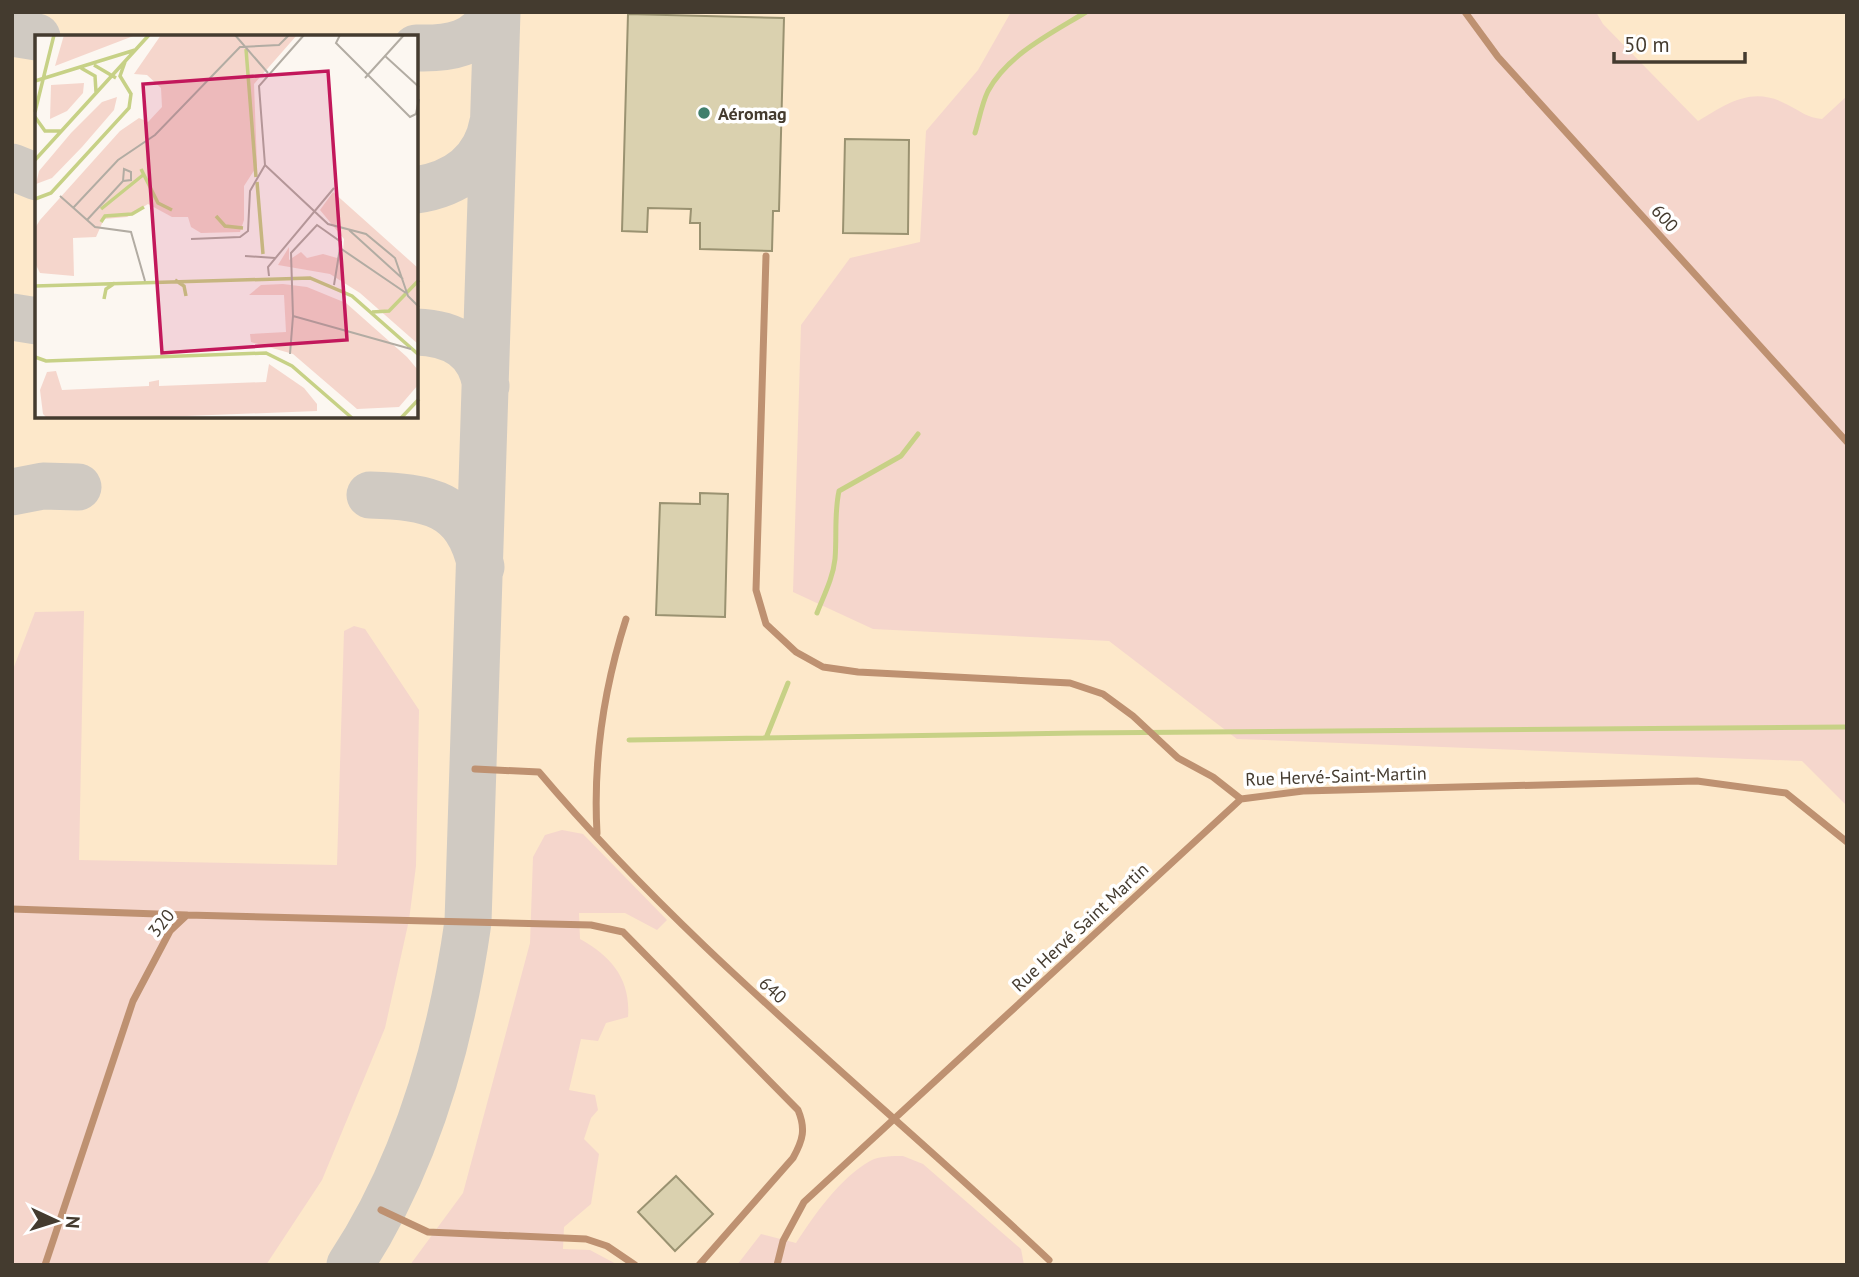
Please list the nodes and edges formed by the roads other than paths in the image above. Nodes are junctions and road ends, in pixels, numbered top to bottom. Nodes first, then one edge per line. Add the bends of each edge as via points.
1 (1465, 12) edge
2 (766, 256) dead end
3 (1847, 442) edge
4 (626, 619) dead end
5 (475, 769) dead end
6 (1241, 799) junction
7 (597, 834) junction
8 (1847, 842) edge
9 (12, 909) edge
10 (187, 915) junction
11 (894, 1120) junction
12 (381, 1210) dead end
13 (1049, 1260) dead end
14 (45, 1265) edge
15 (635, 1265) edge
16 (699, 1265) edge
17 (777, 1265) edge

1 - 3 lane, 600 via 1498,57
2 - 6 lane, Rue Hervé-Saint-Martin via 756,590 766,624 796,652 823,667 1070,683 1103,694 1178,758
4 - 7 lane via 614,657 596,768
5 - 7 lane, 640 via 540,772
6 - 8 lane, Rue Hervé-Saint-Martin via 1303,791 1697,781 1786,793
6 - 11 lane, Rue Hervé Saint Martin
7 - 11 lane, 640 via 730,973
9 - 10 lane
10 - 14 lane, 320 via 170,931 133,1001
10 - 16 lane, 320 via 591,925 623,932 798,1110 804,1124 803,1140 793,1158
11 - 13 lane, 640
11 - 17 lane, Rue Hervé Saint Martin via 804,1202 783,1241
12 - 15 lane via 428,1232 586,1239 607,1246

